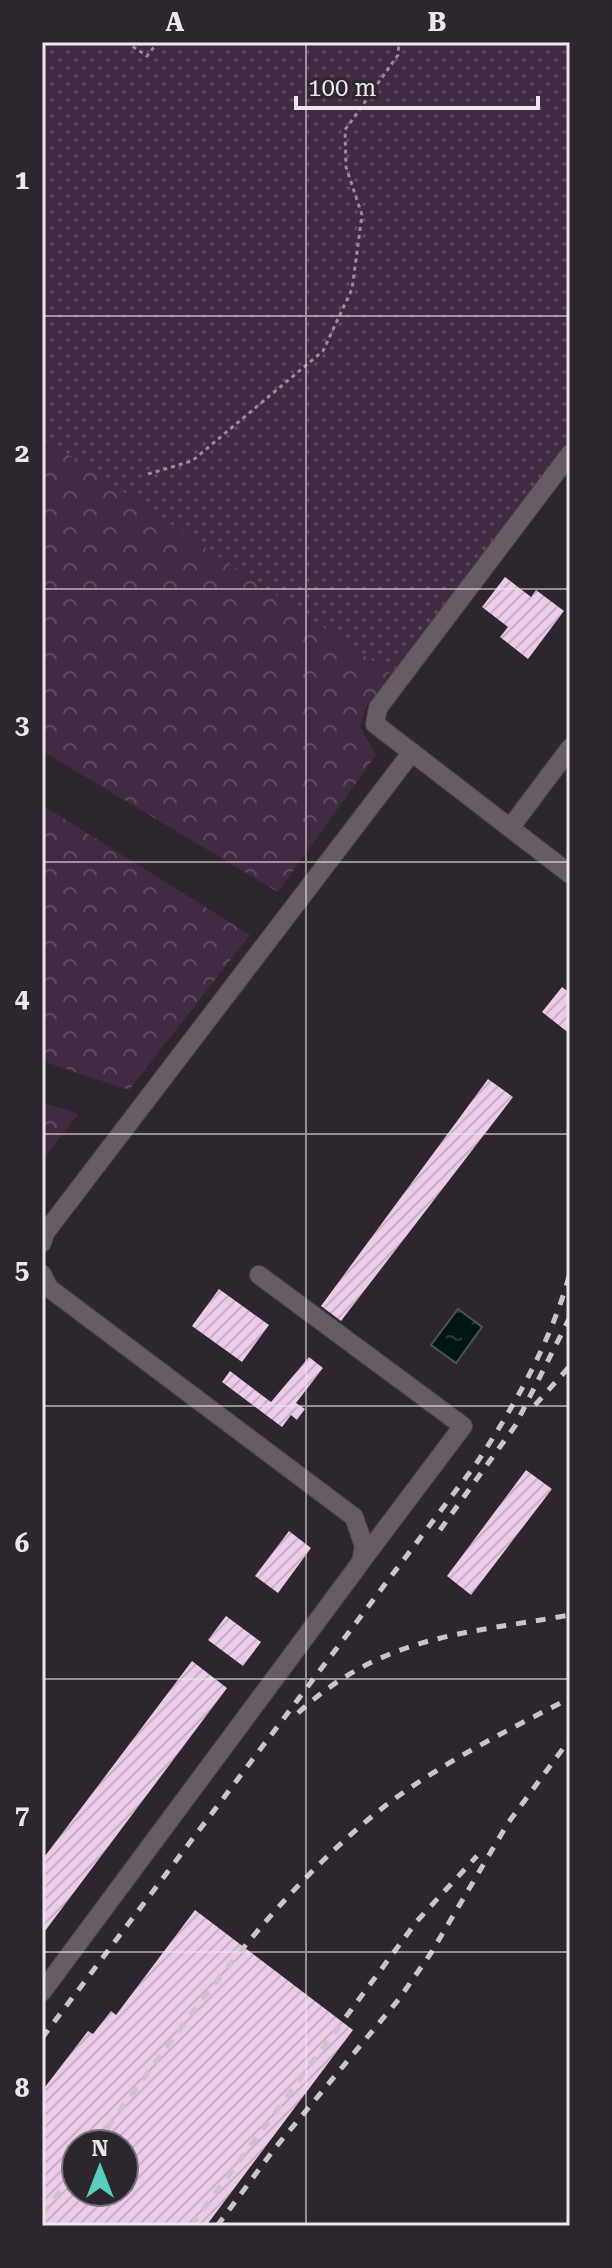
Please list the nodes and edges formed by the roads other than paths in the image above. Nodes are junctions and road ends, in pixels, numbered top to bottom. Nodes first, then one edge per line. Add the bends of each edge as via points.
1 (570, 454) edge
2 (570, 748) edge
3 (412, 752) junction
4 (510, 828) junction
5 (570, 874) edge
6 (42, 1243) edge
7 (42, 1274) edge
8 (259, 1275) dead end
9 (361, 1562) junction
10 (42, 1992) edge

1 - 3 lane via 378,708 375,724
2 - 4 lane
3 - 4 lane
3 - 6 lane
4 - 5 lane
7 - 9 lane via 49,1288 354,1517 364,1546
8 - 9 lane via 463,1426
9 - 10 lane

